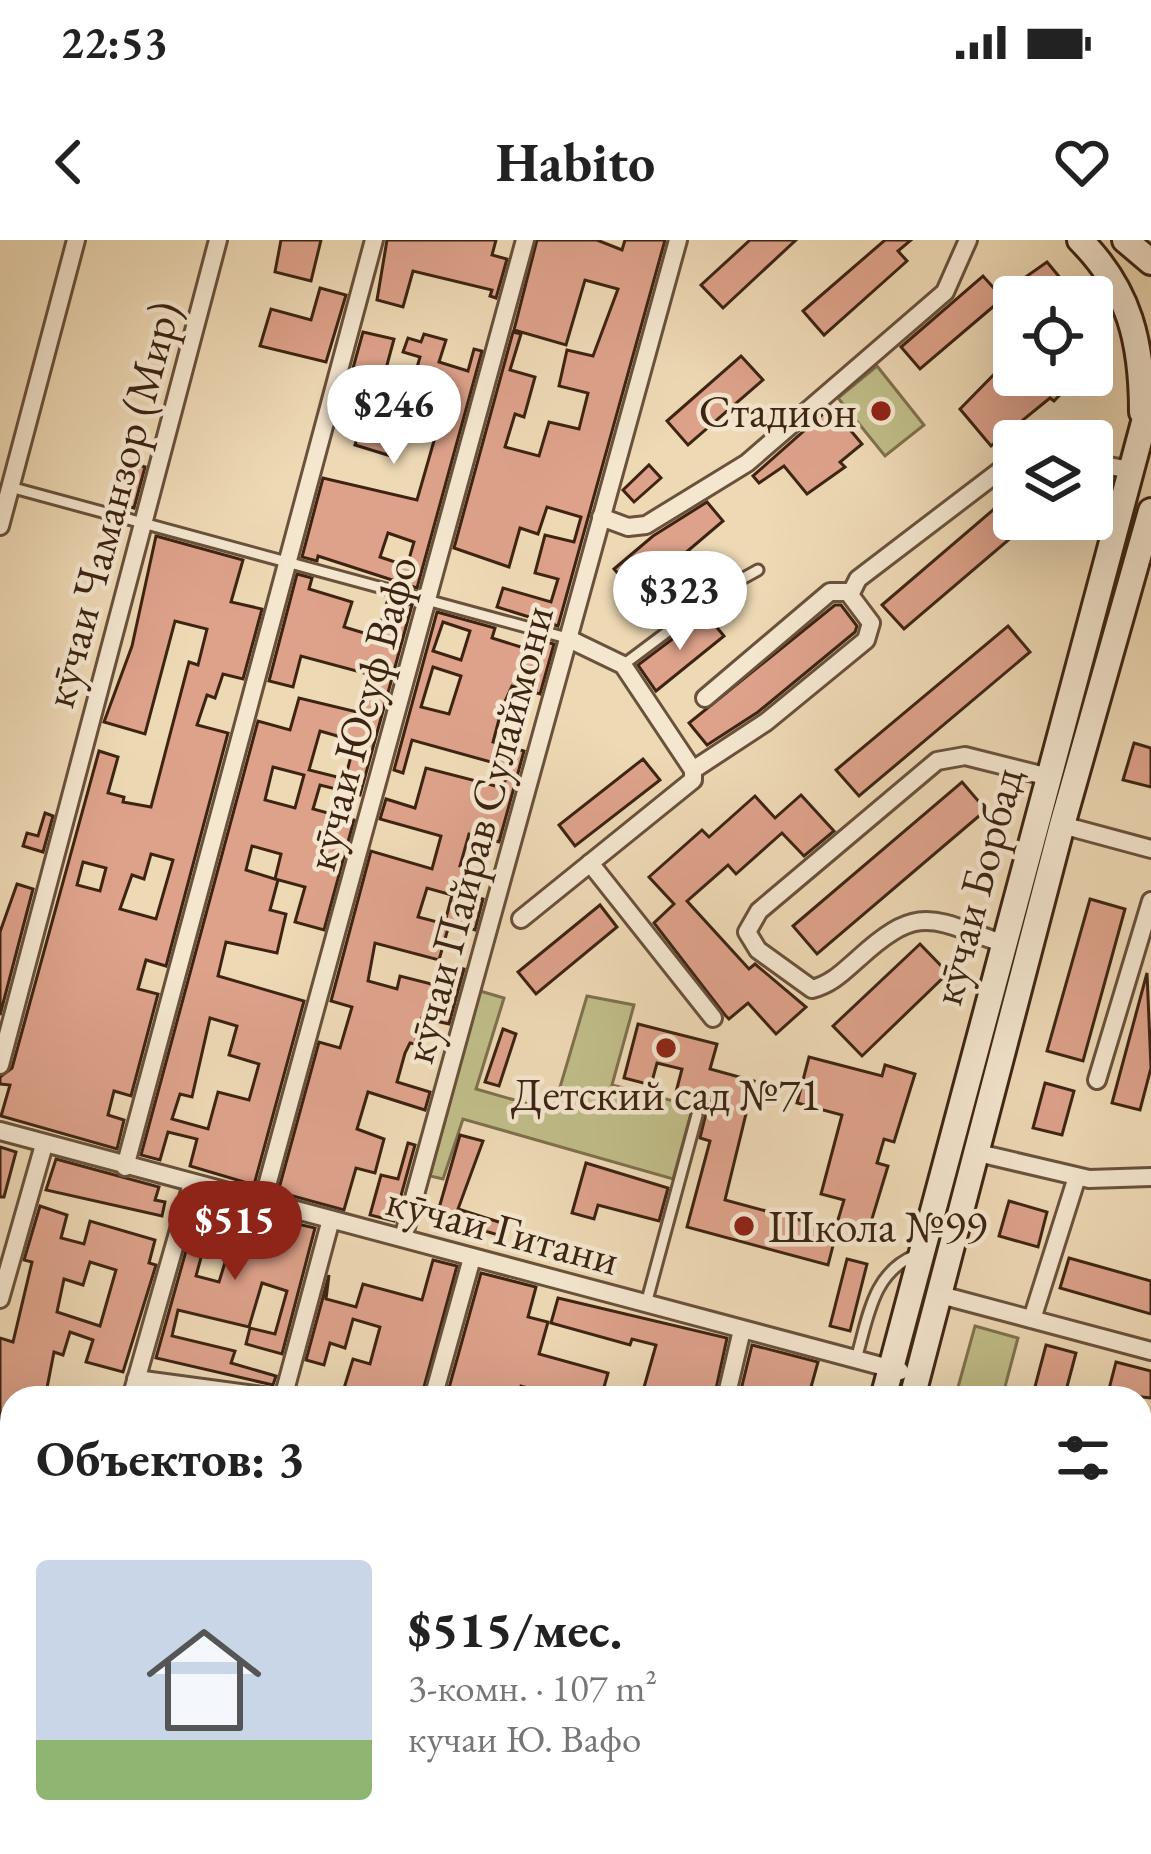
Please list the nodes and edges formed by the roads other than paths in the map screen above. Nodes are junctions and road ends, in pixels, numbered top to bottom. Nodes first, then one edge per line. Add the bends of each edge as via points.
1 (76, 240) edge
2 (218, 240) edge
3 (374, 240) edge
4 (525, 240) edge
5 (678, 240) edge
6 (968, 240) edge
7 (1081, 240) edge
8 (1125, 240) edge
9 (1148, 240) edge
10 (1151, 259) edge
11 (1151, 396) edge
12 (1143, 429) junction
13 (1113, 467) edge
14 (1131, 470) junction
15 (993, 476) edge
16 (10, 488) junction
17 (1151, 511) edge
18 (601, 517) junction
19 (144, 522) junction
20 (0, 526) edge
21 (288, 565) junction
22 (758, 570) dead end
23 (1141, 584) edge
24 (850, 592) junction
25 (428, 601) junction
26 (567, 638) junction
27 (623, 665) junction
28 (705, 698) dead end
29 (694, 770) junction
30 (1049, 777) junction
31 (1062, 825) junction
32 (1151, 849) edge
33 (590, 863) junction
34 (1151, 901) edge
35 (521, 919) dead end
36 (1004, 944) junction
37 (713, 1018) dead end
38 (0, 1065) edge
39 (1097, 1080) dead end
40 (697, 1115) dead end
41 (0, 1131) edge
42 (44, 1145) junction
43 (974, 1152) junction
44 (125, 1167) junction
45 (1077, 1177) junction
46 (1151, 1177) edge
47 (192, 1184) junction
48 (262, 1204) junction
49 (330, 1223) junction
50 (403, 1238) junction
51 (922, 1254) junction
52 (472, 1258) junction
53 (937, 1294) junction
54 (0, 1299) edge
55 (646, 1304) junction
56 (1032, 1319) junction
57 (742, 1330) junction
58 (1151, 1351) edge
59 (856, 1359) junction
60 (891, 1368) junction
61 (136, 1379) junction
62 (134, 1386) edge
63 (189, 1386) edge
64 (283, 1386) edge
65 (436, 1386) edge
66 (729, 1386) edge
67 (886, 1386) edge
68 (915, 1386) edge
69 (916, 1386) edge

1 - 16 street
2 - 19 street, кӯчаи Чаманзор (Мир)
3 - 21 street
4 - 25 street, кӯчаи Юсуф Вафо
5 - 18 street, кӯчаи Пайрав Сулаймони
6 - 18 street via 945,292 747,463 646,525
7 - 12 main road via 1131,313
8 - 10 main road
9 - 10 main road
11 - 12 main road, кӯчаи Борбад
12 - 14 main road, кӯчаи Борбад
13 - 14 street
14 - 30 main road, кӯчаи Борбад
15 - 24 street
16 - 19 lane
16 - 20 street
17 - 23 main road, кӯчаи Борбад
18 - 26 street, кӯчаи Пайрав Сулаймони
19 - 21 lane
19 - 38 street, кӯчаи Чаманзор (Мир)
21 - 25 lane
21 - 44 street
22 - 27 lane via 723,604 687,617
23 - 31 main road, кӯчаи Борбад
24 - 28 street via 830,592
24 - 29 street via 871,623 866,640
25 - 26 lane
25 - 48 street, кӯчаи Юсуф Вафо
26 - 27 street
26 - 50 street, кӯчаи Пайрав Сулаймони
27 - 29 street
29 - 33 street via 693,780
30 - 36 main road, кӯчаи Борбад
30 - 36 street via 965,755 937,761 759,910 747,932 758,950 812,989 910,920
31 - 32 street
31 - 43 main road, кӯчаи Борбад
33 - 35 street
33 - 37 street
34 - 39 street
36 - 51 main road, кӯчаи Борбад
40 - 55 lane
41 - 42 street, кӯчаи Гитани
42 - 44 street, кӯчаи Гитани
42 - 54 street
43 - 45 street
43 - 53 main road, кӯчаи Борбад
44 - 47 street, кӯчаи Гитани
45 - 46 street
45 - 56 street
47 - 48 street, кӯчаи Гитани
47 - 61 street
48 - 49 street, кӯчаи Гитани
49 - 50 street, кӯчаи Гитани
49 - 64 street
50 - 52 street, кӯчаи Гитани
51 - 59 lane via 901,1261 879,1284
51 - 60 main road, кӯчаи Борбад
52 - 55 street, кӯчаи Гитани
52 - 65 street
53 - 56 street
53 - 69 main road, кӯчаи Борбад
55 - 57 street, кӯчаи Гитани
56 - 58 street
57 - 59 street, кӯчаи Гитани
57 - 66 street
59 - 60 street, кӯчаи Гитани
60 - 67 main road, кӯчаи Борбад
60 - 68 street, кӯчаи Гитани
61 - 62 street
61 - 63 street

